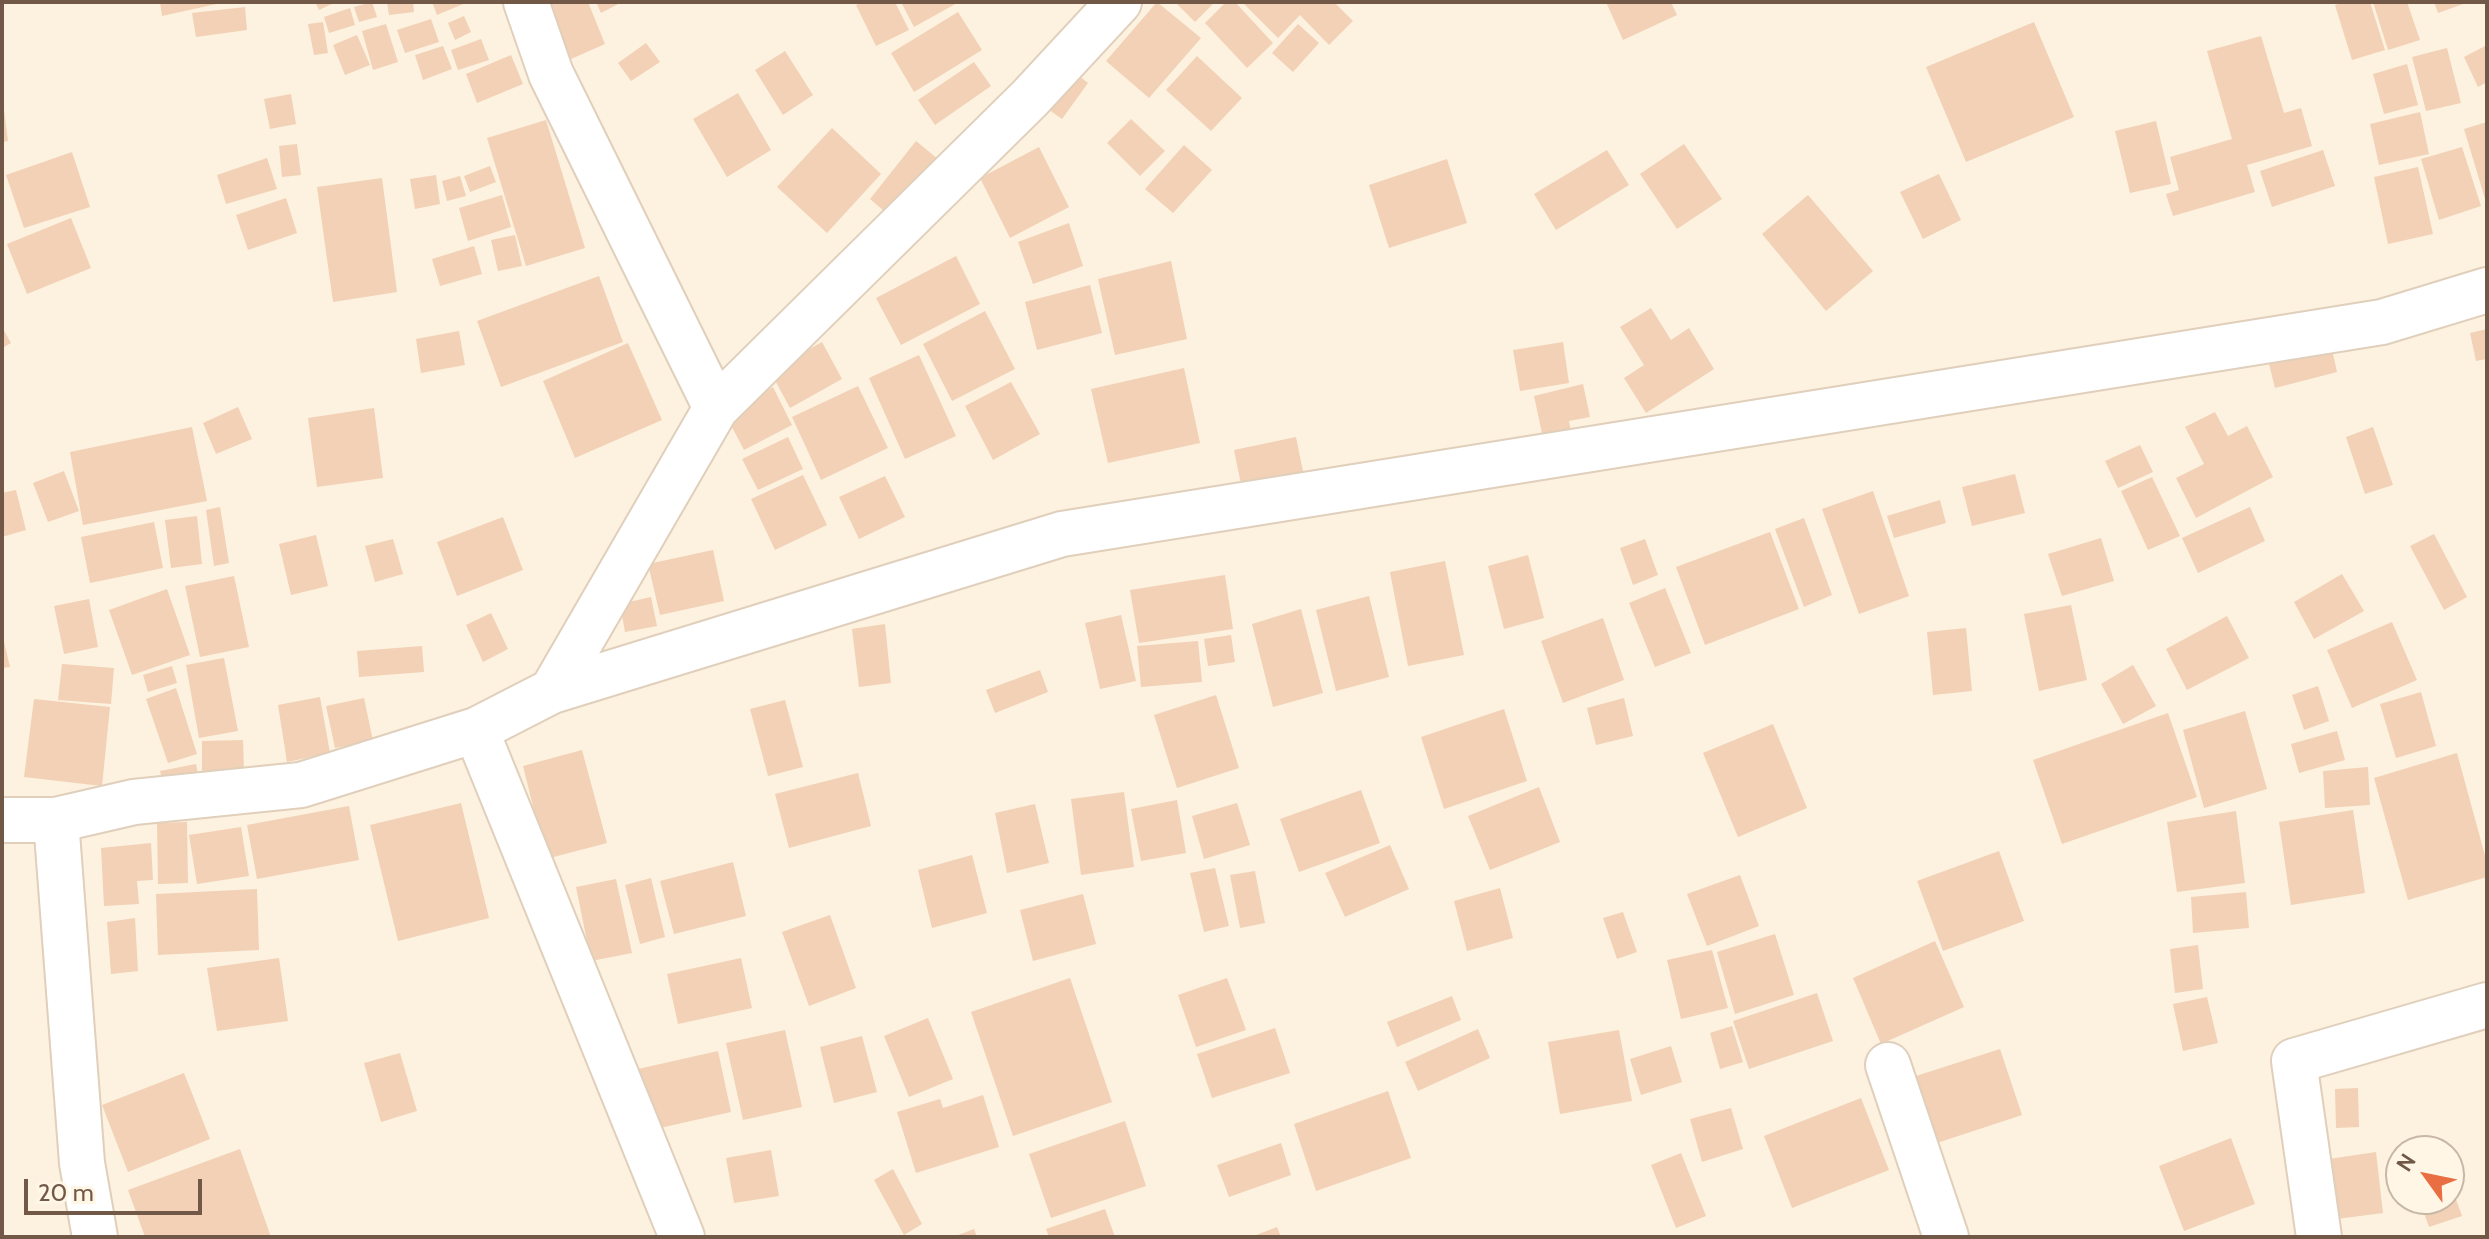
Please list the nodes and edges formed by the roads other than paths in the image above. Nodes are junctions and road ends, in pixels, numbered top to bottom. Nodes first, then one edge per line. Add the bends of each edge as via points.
1 (526, 2) edge
2 (1119, 2) edge
3 (2487, 290) edge
4 (716, 408) junction
5 (552, 691) junction
6 (476, 730) junction
7 (2, 820) edge
8 (56, 820) junction
9 (2487, 1005) edge
10 (1888, 1065) dead end
11 (95, 1237) edge
12 (682, 1237) edge
13 (1946, 1237) edge
14 (2319, 1237) edge

1 - 4 street via 551,74
2 - 4 street via 1030,98
3 - 5 street via 2382,322 1062,534
4 - 5 street
5 - 6 street
6 - 8 street via 301,785 134,802
6 - 12 street
7 - 8 street
8 - 11 street via 82,1163
9 - 14 street via 2294,1061
10 - 13 street

